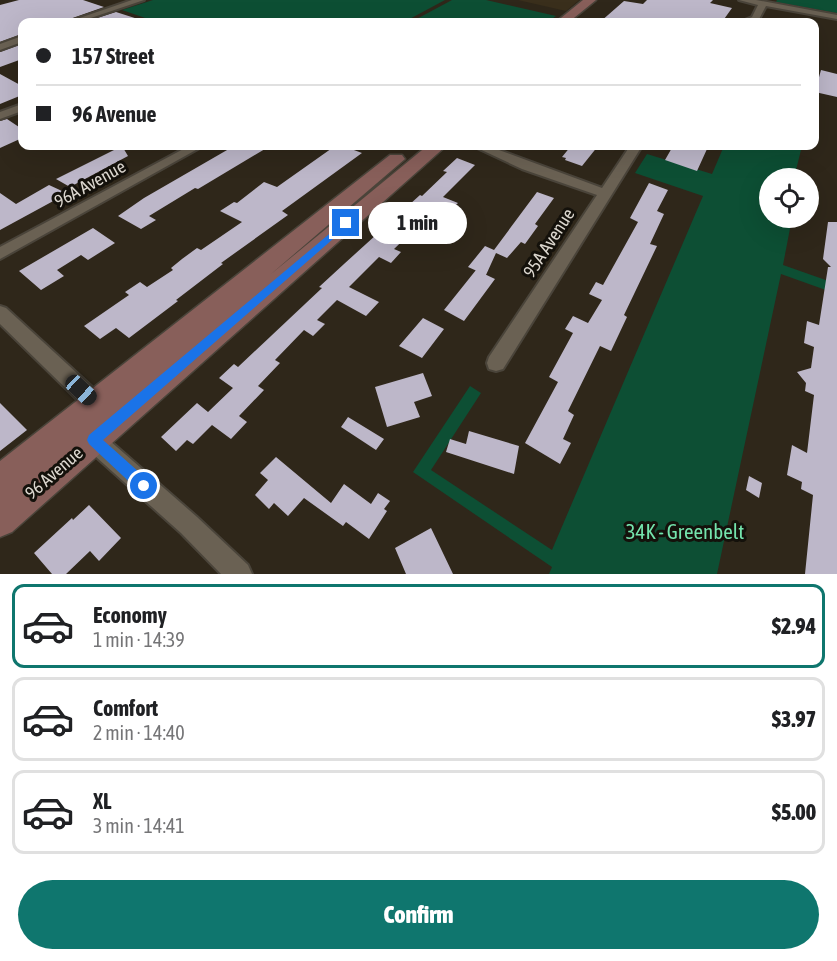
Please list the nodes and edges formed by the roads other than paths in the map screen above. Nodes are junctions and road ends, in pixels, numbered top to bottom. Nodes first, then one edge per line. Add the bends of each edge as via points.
1 (140, 0) edge
2 (743, 0) edge
3 (596, 2) edge
4 (763, 4) junction
5 (837, 17) edge
6 (84, 18) edge
7 (569, 18) edge
8 (583, 18) edge
9 (756, 18) edge
10 (18, 40) edge
11 (0, 46) edge
12 (18, 109) edge
13 (0, 116) edge
14 (190, 150) edge
15 (408, 150) edge
16 (431, 150) edge
17 (489, 150) edge
18 (633, 150) edge
19 (604, 193) junction
20 (0, 254) edge
21 (222, 301) junction
22 (0, 313) edge
23 (496, 363) dead end
24 (96, 404) junction
25 (93, 440) junction
26 (0, 482) edge
27 (0, 520) edge
28 (239, 574) edge

1 - 6 street
2 - 4 street
3 - 7 main road
3 - 8 main road
4 - 5 street
4 - 9 street
10 - 11 street
12 - 13 street
14 - 20 street, 96A Avenue
15 - 21 main road, 96 Avenue
16 - 25 main road, 96 Avenue
17 - 19 street
18 - 19 street, 95A Avenue
19 - 23 street, 95A Avenue
21 - 24 main road, 96 Avenue
21 - 25 main road via 190,340 108,409 96,424
22 - 24 street
24 - 26 main road, 96 Avenue
25 - 27 main road, 96 Avenue
25 - 28 street

